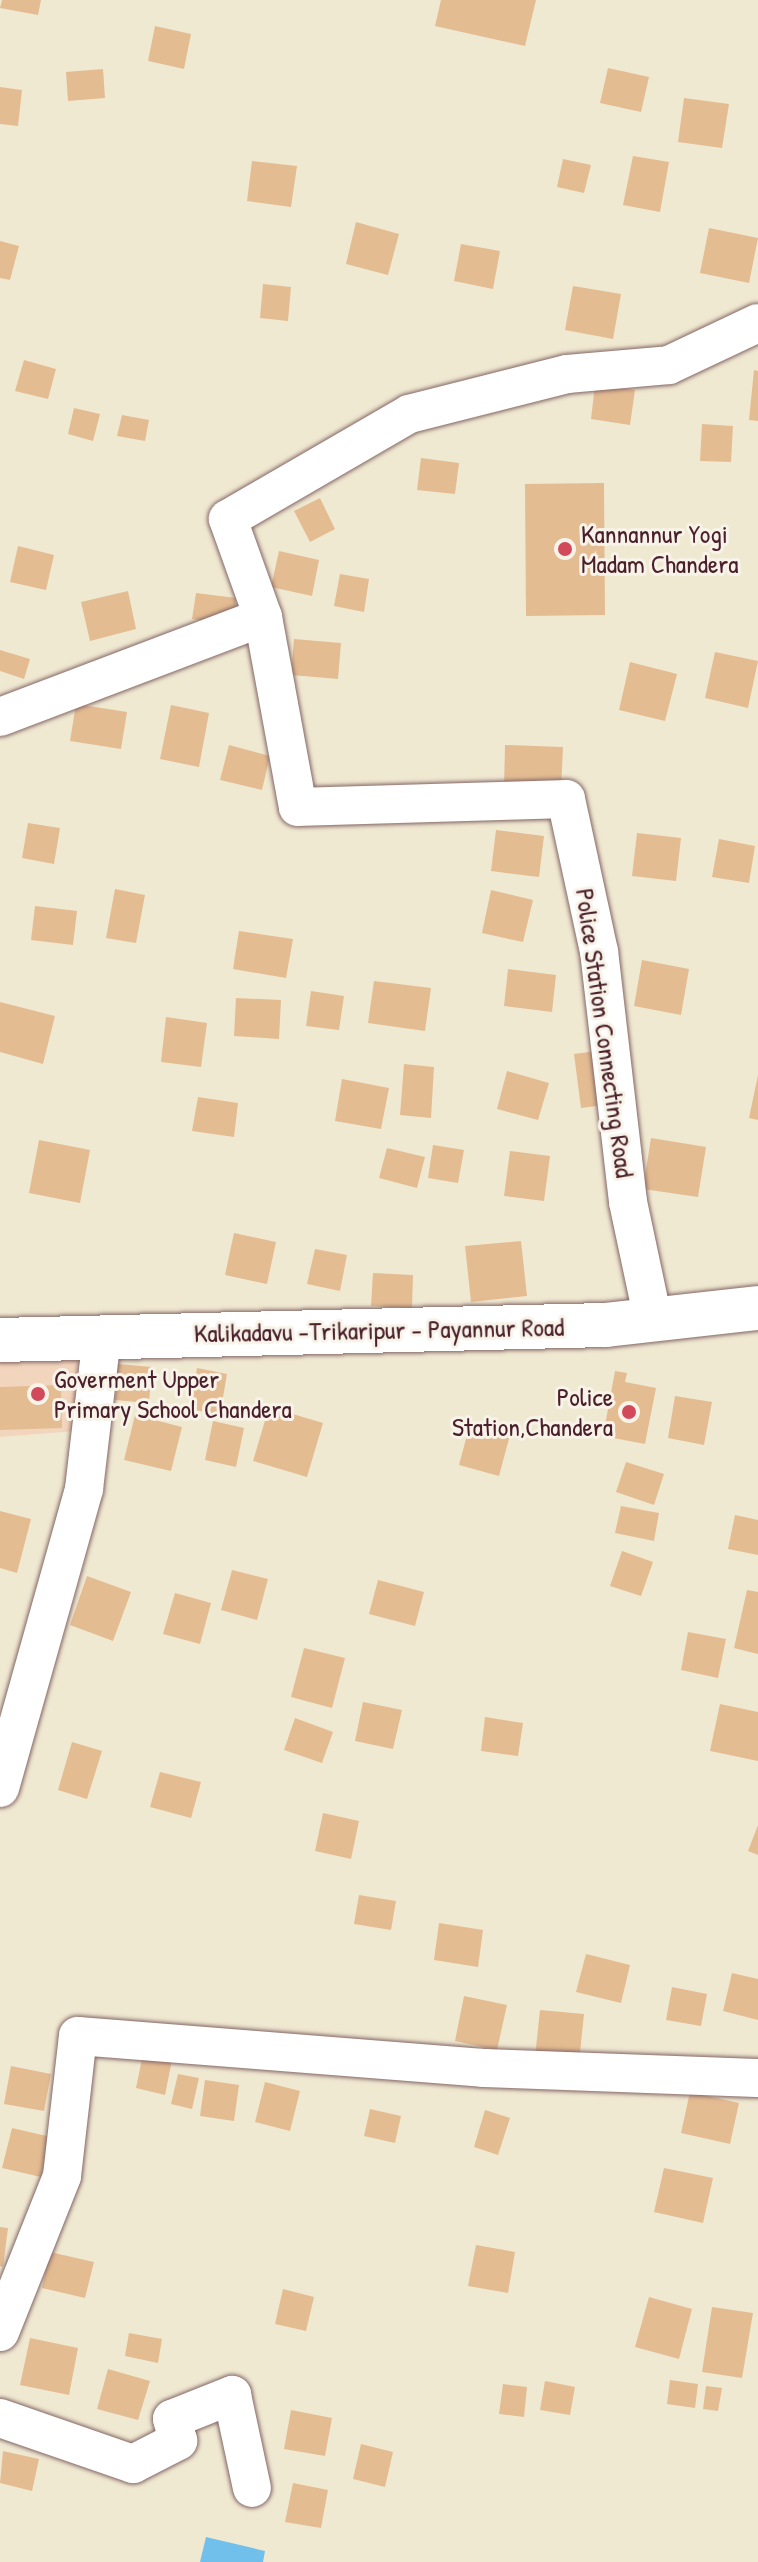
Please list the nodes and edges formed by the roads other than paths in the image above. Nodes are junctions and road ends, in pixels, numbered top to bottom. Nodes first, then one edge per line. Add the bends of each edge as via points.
1 (758, 323) edge
2 (263, 617) junction
3 (0, 717) edge
4 (758, 1308) edge
5 (653, 1320) junction
6 (102, 1335) junction
7 (0, 1340) edge
8 (0, 1788) edge
9 (758, 2078) edge
10 (0, 2332) edge
11 (0, 2418) edge
12 (252, 2488) dead end

1 - 2 street via 669,365 567,374 409,414 228,519
2 - 3 street
2 - 5 street, Police Station Connecting Road via 298,807 566,799 599,951 628,1202
4 - 5 main road, Kalikadavu -Trikaripur - Payannur Road
5 - 6 main road, Kalikadavu -Trikaripur - Payannur Road
6 - 7 main road, Kalikadavu -Trikaripur - Payannur Road
6 - 8 street via 84,1489
9 - 10 street via 483,2068 78,2036 62,2176
11 - 12 street via 133,2464 178,2441 172,2419 232,2395

